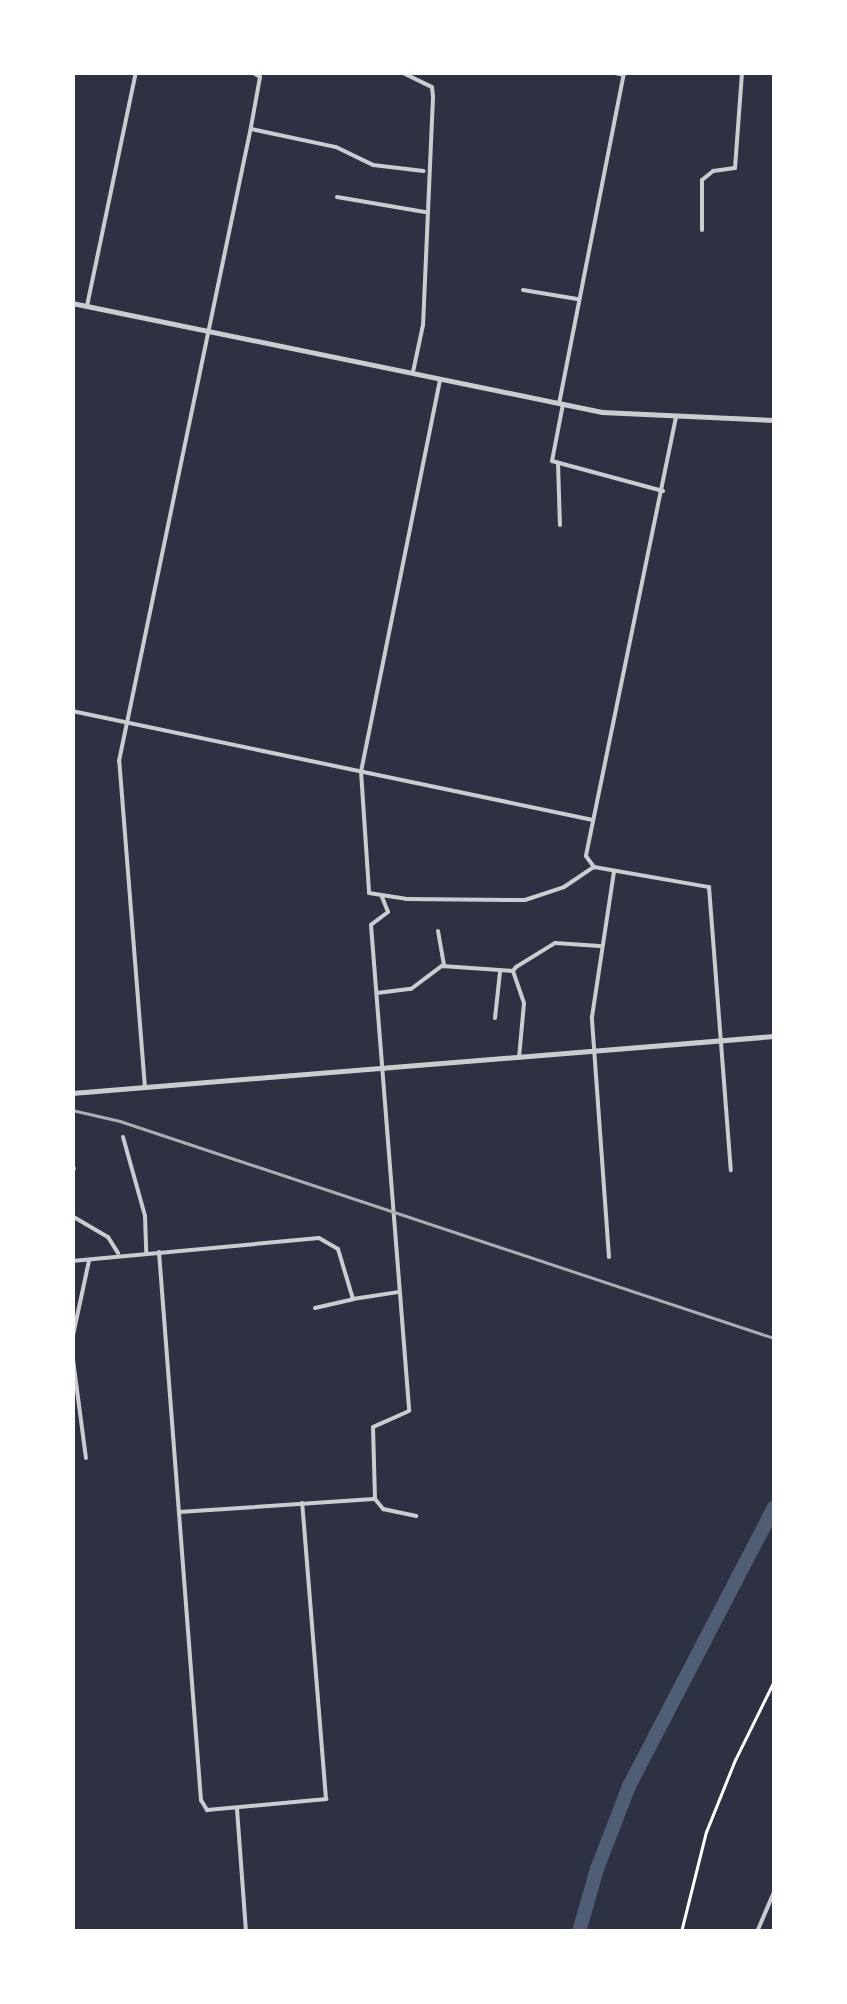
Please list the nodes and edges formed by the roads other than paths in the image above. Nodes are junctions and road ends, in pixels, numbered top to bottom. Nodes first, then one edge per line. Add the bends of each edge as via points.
1 (136, 72) edge
2 (252, 72) edge
3 (401, 72) edge
4 (610, 72) edge
5 (742, 72) edge
6 (624, 74) edge
7 (250, 129) junction
8 (426, 171) junction
9 (336, 197) dead end
10 (426, 212) junction
11 (702, 230) dead end
12 (523, 290) dead end
13 (579, 299) junction
14 (72, 303) edge
15 (87, 306) junction
16 (208, 330) junction
17 (412, 373) junction
18 (440, 380) junction
19 (561, 404) junction
20 (676, 417) junction
21 (774, 420) edge
22 (558, 463) junction
23 (663, 490) junction
24 (560, 525) dead end
25 (72, 711) edge
26 (128, 723) junction
27 (360, 771) junction
28 (592, 820) junction
29 (594, 868) junction
30 (614, 872) junction
31 (382, 896) junction
32 (438, 932) dead end
33 (601, 946) junction
34 (444, 966) junction
35 (513, 971) junction
36 (500, 972) junction
37 (376, 993) junction
38 (495, 1018) dead end
39 (774, 1036) edge
40 (720, 1041) junction
41 (595, 1051) junction
42 (520, 1058) junction
43 (382, 1069) junction
44 (144, 1088) junction
45 (72, 1093) edge
46 (123, 1137) dead end
47 (731, 1170) dead end
48 (72, 1216) edge
49 (146, 1252) junction
50 (158, 1252) junction
51 (118, 1254) junction
52 (610, 1257) dead end
53 (89, 1259) junction
54 (72, 1261) edge
55 (399, 1292) junction
56 (353, 1300) junction
57 (314, 1308) dead end
58 (72, 1340) edge
59 (72, 1352) edge
60 (86, 1458) dead end
61 (375, 1499) junction
62 (302, 1504) junction
63 (180, 1512) junction
64 (416, 1516) dead end
65 (237, 1809) junction
66 (774, 1892) edge
67 (246, 1932) edge
68 (757, 1932) edge

1 - 15 street
2 - 7 street via 260,78
3 - 8 street via 432,87
4 - 6 street
5 - 11 street via 735,168 702,180
6 - 13 street
7 - 8 street via 336,147 373,165
7 - 16 street
8 - 10 street
9 - 10 street
10 - 17 street via 423,326
12 - 13 street
13 - 19 street
14 - 15 street
15 - 16 street
16 - 17 street
16 - 26 street
17 - 18 street
18 - 19 street
18 - 27 street
19 - 20 street
19 - 22 street via 551,459
20 - 21 street
20 - 23 street
22 - 23 street
22 - 24 street
23 - 28 street
25 - 26 street
26 - 27 street
26 - 44 street via 120,761
27 - 28 street
27 - 31 street via 367,884 369,893
28 - 29 street via 586,856
29 - 30 street
29 - 31 street via 526,900
30 - 33 street
30 - 40 street via 709,887
31 - 37 street via 388,912 371,925
32 - 34 street
33 - 35 street via 555,944
33 - 41 street via 592,1009
34 - 36 street
34 - 37 street via 411,989
35 - 36 street
35 - 42 street via 524,1003
36 - 38 street
37 - 43 street
39 - 40 street
40 - 41 street
40 - 47 street
41 - 42 street
41 - 52 street
42 - 43 street
43 - 44 street
43 - 55 street
44 - 45 street
46 - 49 street via 144,1212
48 - 51 street via 108,1237
49 - 50 street
49 - 51 street
50 - 56 street via 326,1239 343,1258
50 - 63 street
51 - 53 street
53 - 54 street
53 - 58 street
55 - 56 street
55 - 61 street via 409,1410 373,1427
56 - 57 street
59 - 60 street
61 - 62 street
61 - 64 street via 382,1509
62 - 63 street
62 - 65 street via 326,1796 320,1802
63 - 65 street via 202,1805
65 - 67 street
66 - 68 street

